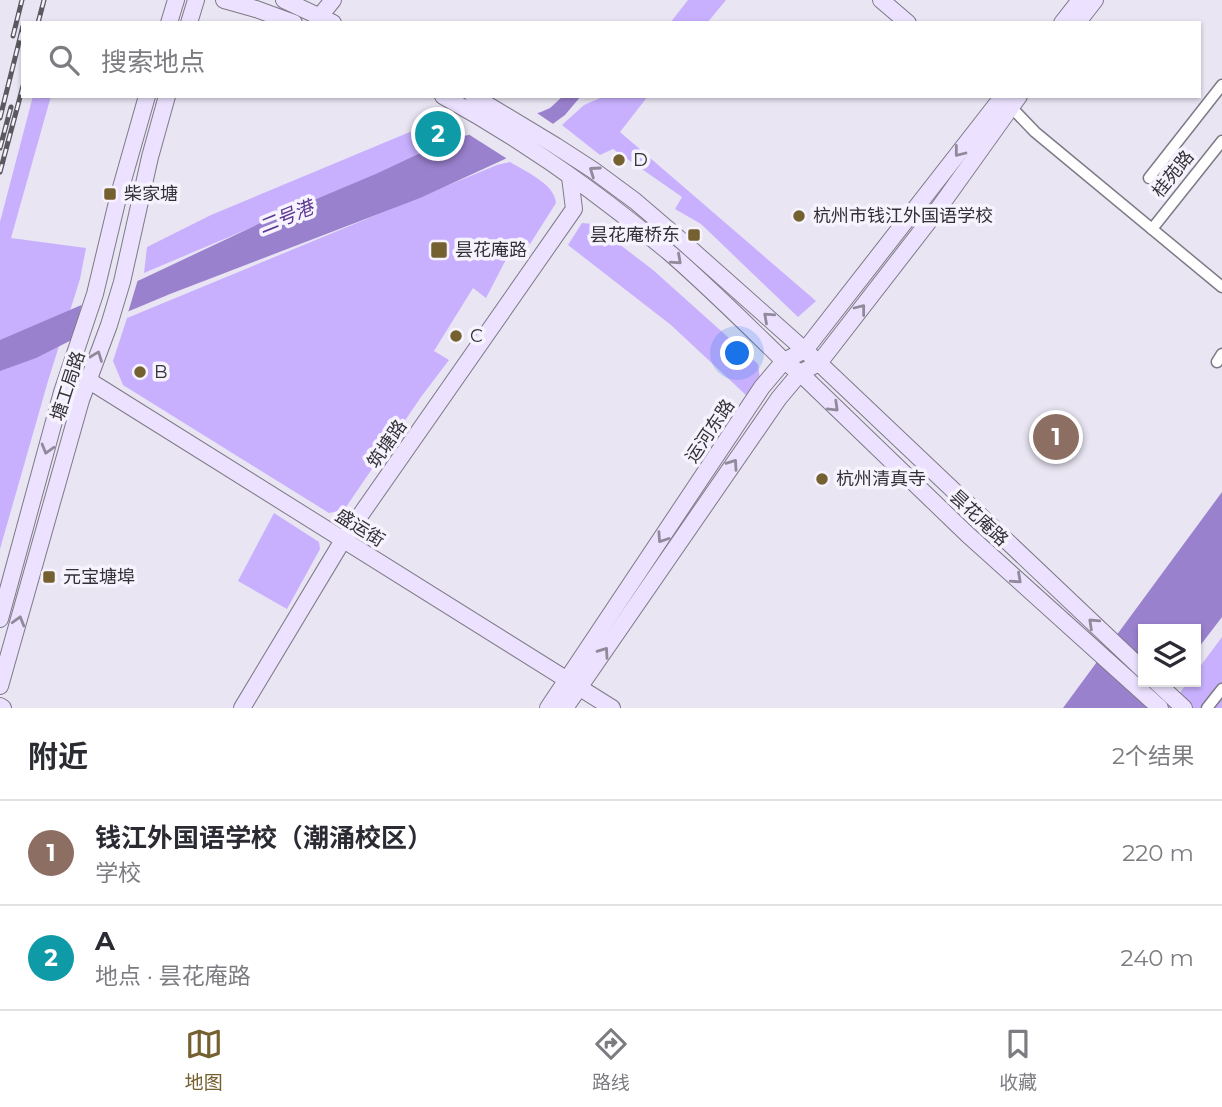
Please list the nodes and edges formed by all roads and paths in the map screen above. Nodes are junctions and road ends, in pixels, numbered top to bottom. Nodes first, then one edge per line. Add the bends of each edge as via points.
1 (176, 0) edge
2 (195, 0) edge
3 (224, 0) edge
4 (284, 0) edge
5 (333, 0) edge
6 (881, 0) edge
7 (1080, 0) edge
8 (1095, 0) edge
9 (327, 19) edge
10 (170, 21) edge
11 (190, 21) edge
12 (289, 21) edge
13 (906, 21) edge
14 (1064, 21) edge
15 (1079, 21) edge
16 (1222, 85) edge
17 (146, 98) edge
18 (166, 98) edge
19 (453, 98) edge
20 (1006, 99) edge
21 (473, 102) edge
22 (1222, 141) edge
23 (570, 177) junction
24 (1149, 178) dead end
25 (604, 202) junction
26 (574, 208) junction
27 (1152, 229) junction
28 (1222, 287) edge
29 (805, 350) junction
30 (784, 361) junction
31 (819, 363) junction
32 (800, 373) junction
33 (88, 380) junction
34 (343, 540) junction
35 (0, 619) edge
36 (1138, 665) edge
37 (573, 684) junction
38 (0, 686) edge
39 (1161, 687) edge
40 (1222, 689) edge
41 (242, 708) edge
42 (548, 708) edge
43 (565, 708) edge
44 (612, 708) edge
45 (1160, 708) edge
46 (1184, 708) edge
47 (1207, 708) edge

1 - 10 main road
2 - 11 main road
3 - 12 main road
4 - 9 main road
5 - 9 main road
6 - 13 main road
7 - 14 main road
8 - 15 main road
16 - 24 street
17 -> 35 main road, 塘工局路 via 95,294 61,396
33 -> 18 main road, 塘工局路 via 122,282
19 - 21 main road, 昙花庵路
20 - 27 street via 1035,132
20 -> 29 main road, 运河东路
31 -> 20 main road, 运河东路 via 936,212
21 - 23 main road, 昙花庵路
29 -> 21 main road, 昙花庵路 via 635,201 556,146
22 - 27 street, 桂苑路
23 - 25 main road, 昙花庵路
23 - 26 main road
25 - 26 main road
25 -> 30 main road, 昙花庵路 via 672,255
26 - 34 main road, 筑塘路
27 - 28 street
29 - 30 main road, 运河东路
29 - 31 main road, 昙花庵路
30 - 32 main road, 昙花庵路
30 -> 37 main road, 运河东路 via 762,387
31 - 32 main road, 运河东路
36 -> 31 main road, 昙花庵路
37 -> 32 main road, 运河东路
32 -> 45 main road, 昙花庵路 via 967,534
33 - 34 main road, 盛运街
38 -> 33 main road, 塘工局路
34 - 37 main road, 盛运街
34 - 41 main road, 筑塘路
37 - 42 main road, 运河东路
37 - 43 main road, 运河东路
37 - 44 main road, 盛运街
39 - 46 main road
40 - 47 street

